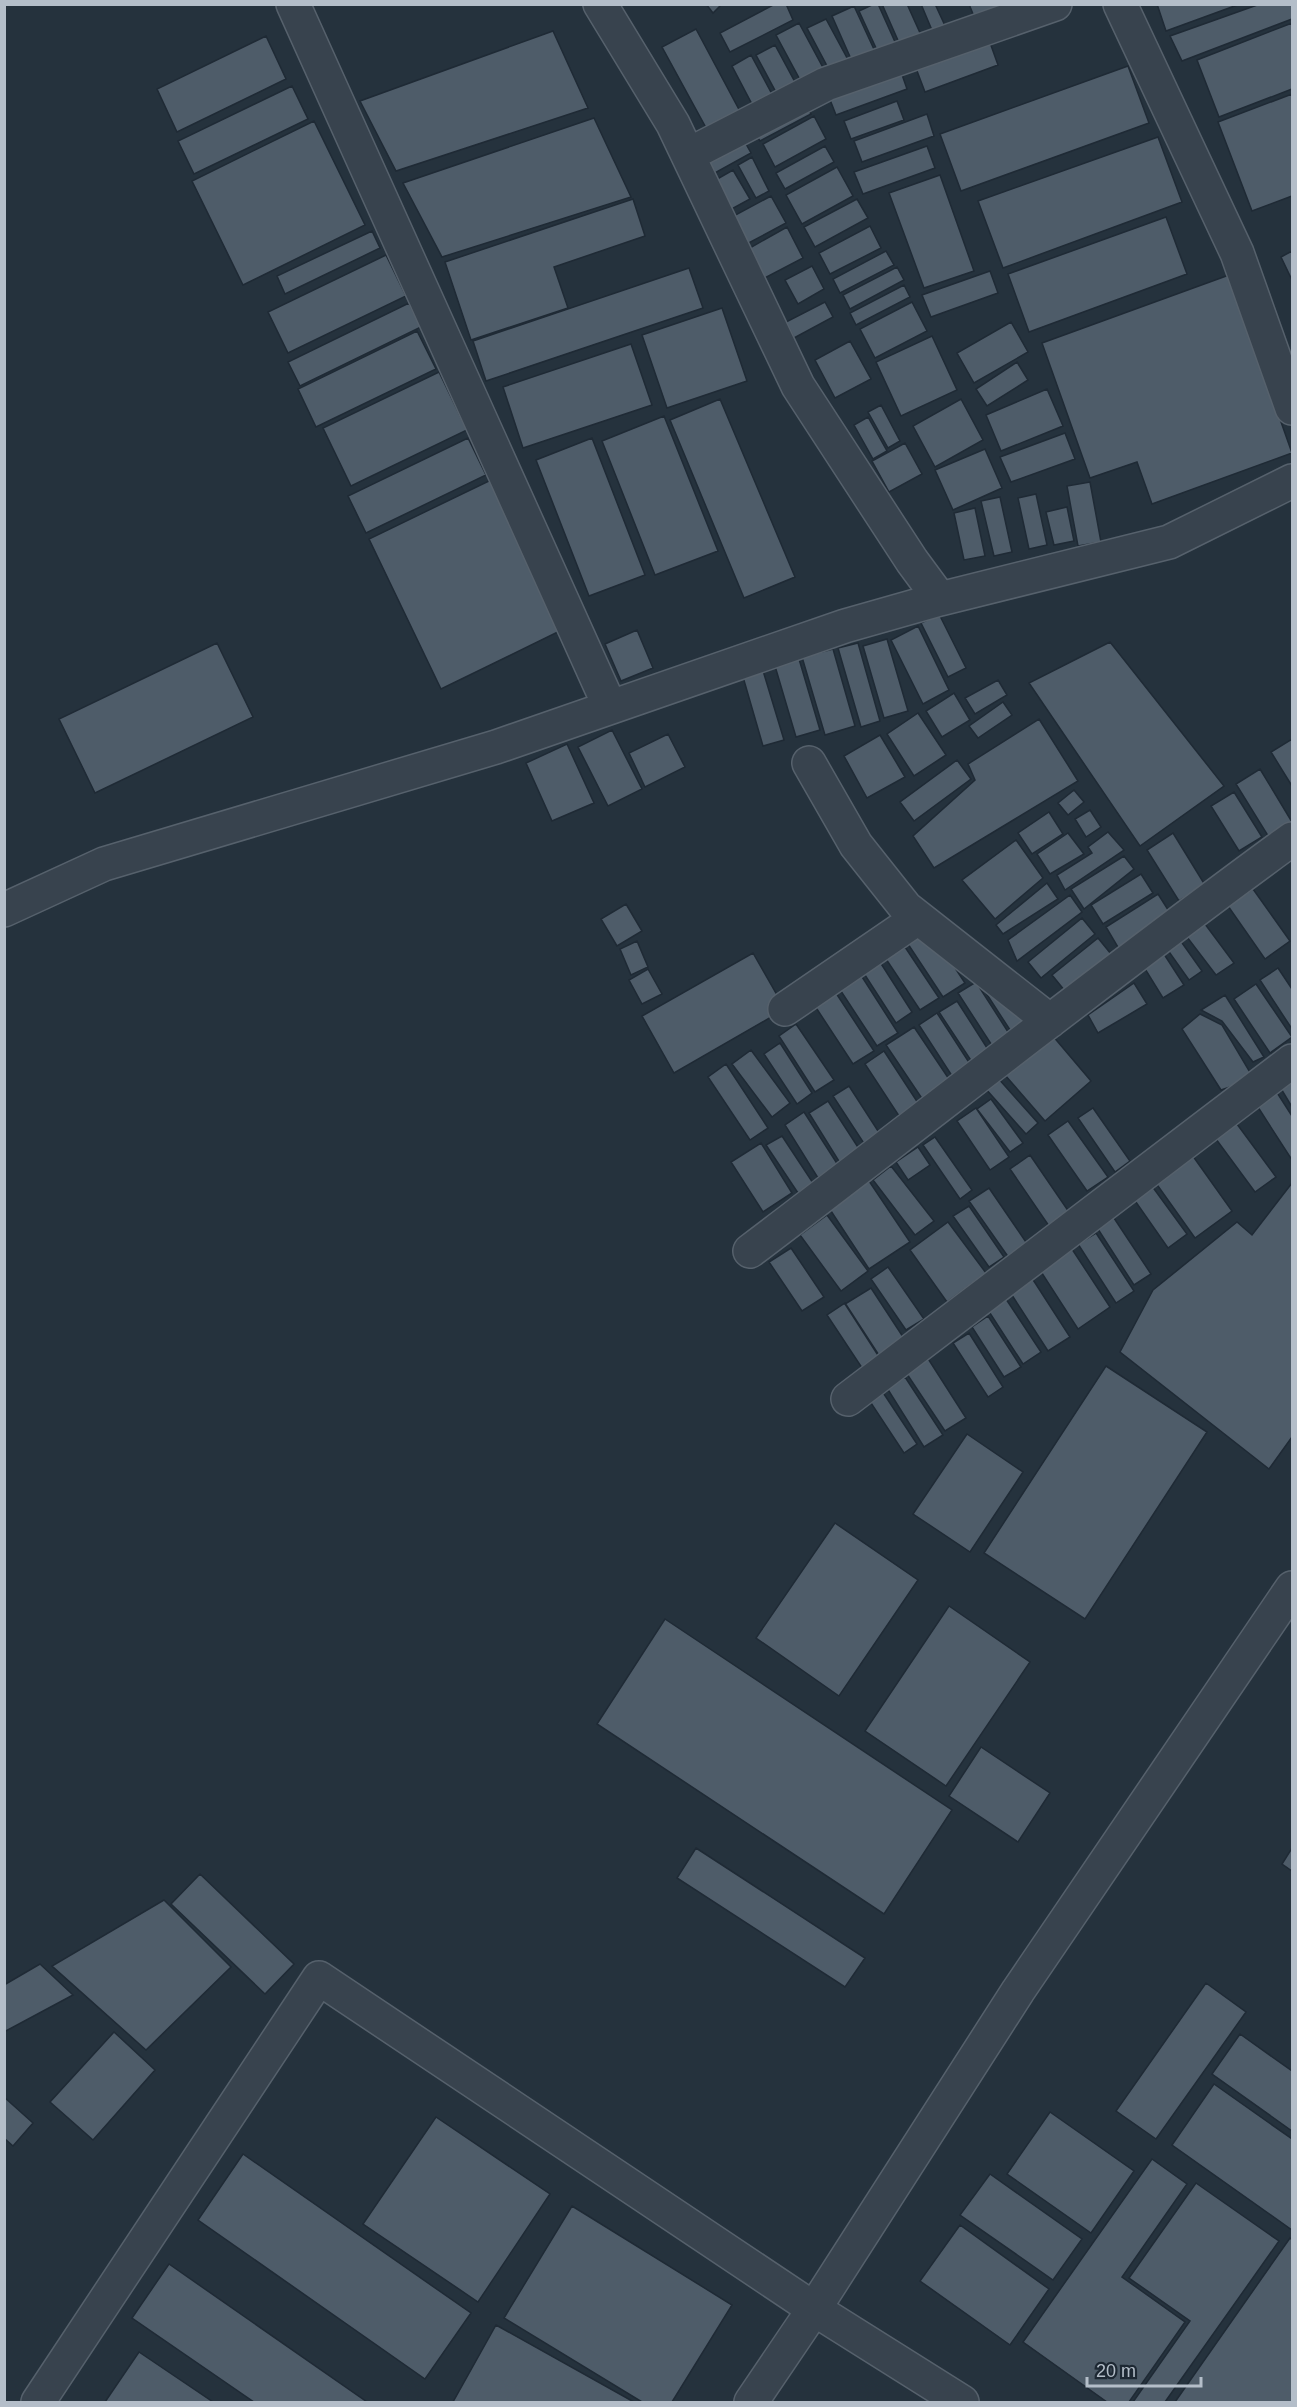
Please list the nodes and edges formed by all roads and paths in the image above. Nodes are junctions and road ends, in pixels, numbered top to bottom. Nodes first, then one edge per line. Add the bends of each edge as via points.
1 (293, 4) edge
2 (600, 4) edge
3 (1055, 4) edge
4 (1120, 4) edge
5 (688, 155) junction
6 (1293, 408) edge
7 (1293, 481) edge
8 (940, 599) junction
9 (610, 707) junction
10 (809, 763) dead end
11 (1293, 839) edge
12 (4, 910) edge
13 (918, 918) junction
14 (785, 1009) dead end
15 (1050, 1021) junction
16 (1293, 1061) edge
17 (750, 1251) dead end
18 (848, 1399) dead end
19 (1293, 1588) edge
20 (814, 2310) junction
21 (38, 2403) edge
22 (751, 2403) edge
23 (962, 2403) edge

1 - 9 street
2 - 5 street
3 - 5 street via 826,84
4 - 6 street via 1237,254
5 - 8 street via 798,386
7 - 8 street via 1169,542
8 - 9 street via 845,626
9 - 12 street via 410,774 104,864
10 - 13 street via 856,845
11 - 15 street via 1153,940
13 - 14 street
13 - 15 street
15 - 17 street
16 - 18 street
19 - 20 street via 1018,1991
20 - 21 street via 319,1978
20 - 22 street
20 - 23 street

